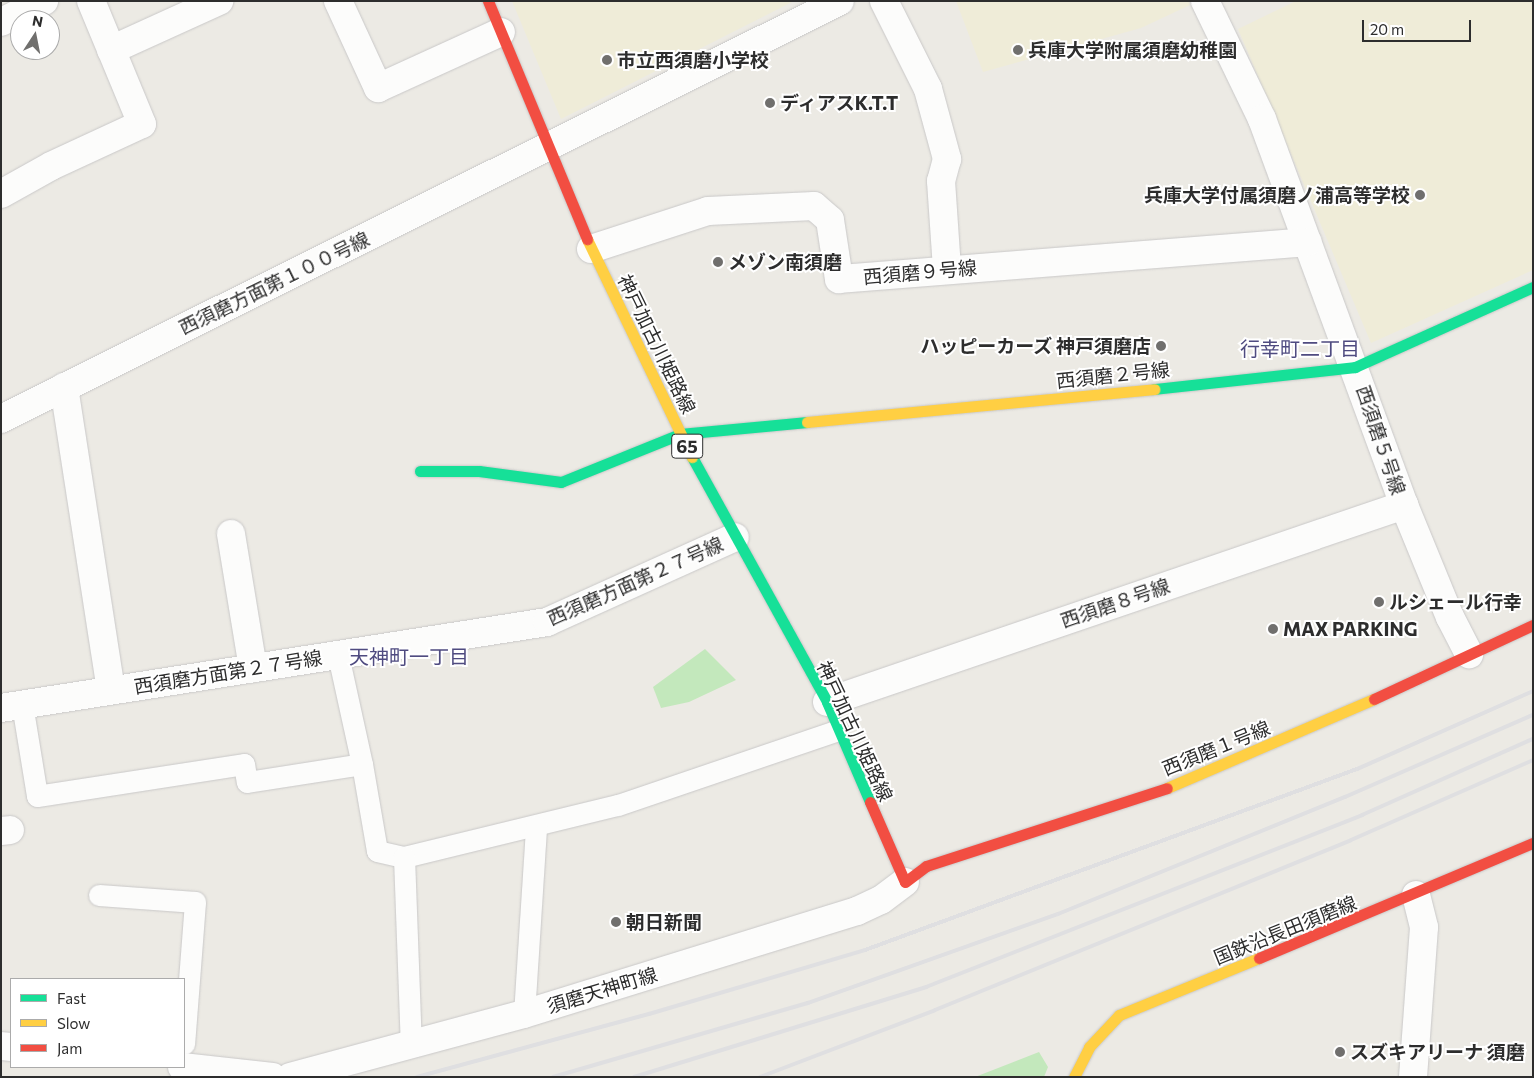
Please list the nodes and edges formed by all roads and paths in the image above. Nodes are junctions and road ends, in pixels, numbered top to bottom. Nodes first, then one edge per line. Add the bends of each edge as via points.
1 (44, 1) edge
2 (91, 1) edge
3 (219, 1) edge
4 (338, 1) edge
5 (488, 1) edge
6 (840, 1) edge
7 (884, 1) edge
8 (1205, 1) edge
9 (1, 22) edge
10 (501, 32) junction
11 (111, 50) junction
12 (548, 146) junction
13 (1, 194) edge
14 (1308, 242) junction
15 (591, 249) junction
16 (947, 270) junction
17 (1533, 286) edge
18 (1355, 366) junction
19 (64, 387) junction
20 (1, 419) edge
21 (680, 434) junction
22 (420, 471) dead end
23 (1404, 505) junction
24 (231, 534) dead end
25 (735, 538) junction
26 (1533, 625) edge
27 (1469, 654) junction
28 (338, 655) junction
29 (253, 668) junction
30 (111, 690) junction
31 (827, 702) junction
32 (12, 706) edge
33 (838, 730) junction
34 (362, 764) junction
35 (536, 826) junction
36 (1533, 843) edge
37 (404, 857) junction
38 (905, 882) junction
39 (99, 895) dead end
40 (1416, 895) junction
41 (524, 1014) junction
42 (185, 1031) edge
43 (411, 1046) junction
44 (185, 1067) edge
45 (272, 1077) edge
46 (290, 1077) edge
47 (1074, 1077) edge
48 (1413, 1077) edge

1 - 9 street
2 - 11 street
3 - 11 street
4 - 10 street via 378,88
5 - 10 street, 神戸加古川姫路線 / 65
6 - 12 street, 西須磨方面第１００号線
7 - 16 street via 928,89 947,159 941,181
8 - 14 street, 西須磨５号線 via 1262,119
10 - 12 street, 神戸加古川姫路線 / 65
11 - 13 street via 142,124 51,166
12 - 15 street, 神戸加古川姫路線 / 65
12 - 19 street, 西須磨方面第１００号線
14 - 16 street, 西須磨９号線
14 - 18 street, 西須磨５号線
15 - 16 street, 西須磨９号線 via 708,211 814,206 830,220 840,279
15 - 21 street, 神戸加古川姫路線 / 65
17 - 18 street, 西須磨２号線
18 - 21 street, 西須磨２号線
18 - 23 street, 西須磨５号線
19 - 20 street, 西須磨方面第１００号線
19 - 30 street
21 - 22 street, 西須磨２号線 via 561,482 479,471
21 - 25 street, 神戸加古川姫路線 / 65
23 - 27 street, 西須磨５号線
23 - 31 street, 西須磨８号線
24 - 29 street
25 - 28 street, 西須磨方面第２７号線 via 547,622
25 - 31 street, 神戸加古川姫路線 / 65
26 - 27 street, 西須磨１号線
27 - 38 street, 西須磨１号線 via 1315,727 1170,786 926,866
28 - 29 street, 西須磨方面第２７号線
28 - 34 lane
29 - 30 street, 西須磨方面第２７号線
30 - 32 street, 西須磨方面第２７号線
31 - 33 street, 神戸加古川姫路線 / 65
32 - 34 lane via 37,796 244,764 247,782
33 - 35 lane via 618,805
33 - 38 street, 神戸加古川姫路線 / 65
34 - 37 lane via 377,851
35 - 37 lane
35 - 41 lane
36 - 40 street, 国鉄沿長田須磨線
37 - 43 lane
38 - 41 street, 須磨天神町線 via 881,900 857,912
39 - 42 lane via 195,902
40 - 47 street, 国鉄沿長田須磨線 via 1120,1015 1089,1047
40 - 48 street via 1424,927
41 - 43 street, 須磨天神町線
43 - 46 street, 須磨天神町線
44 - 45 street

